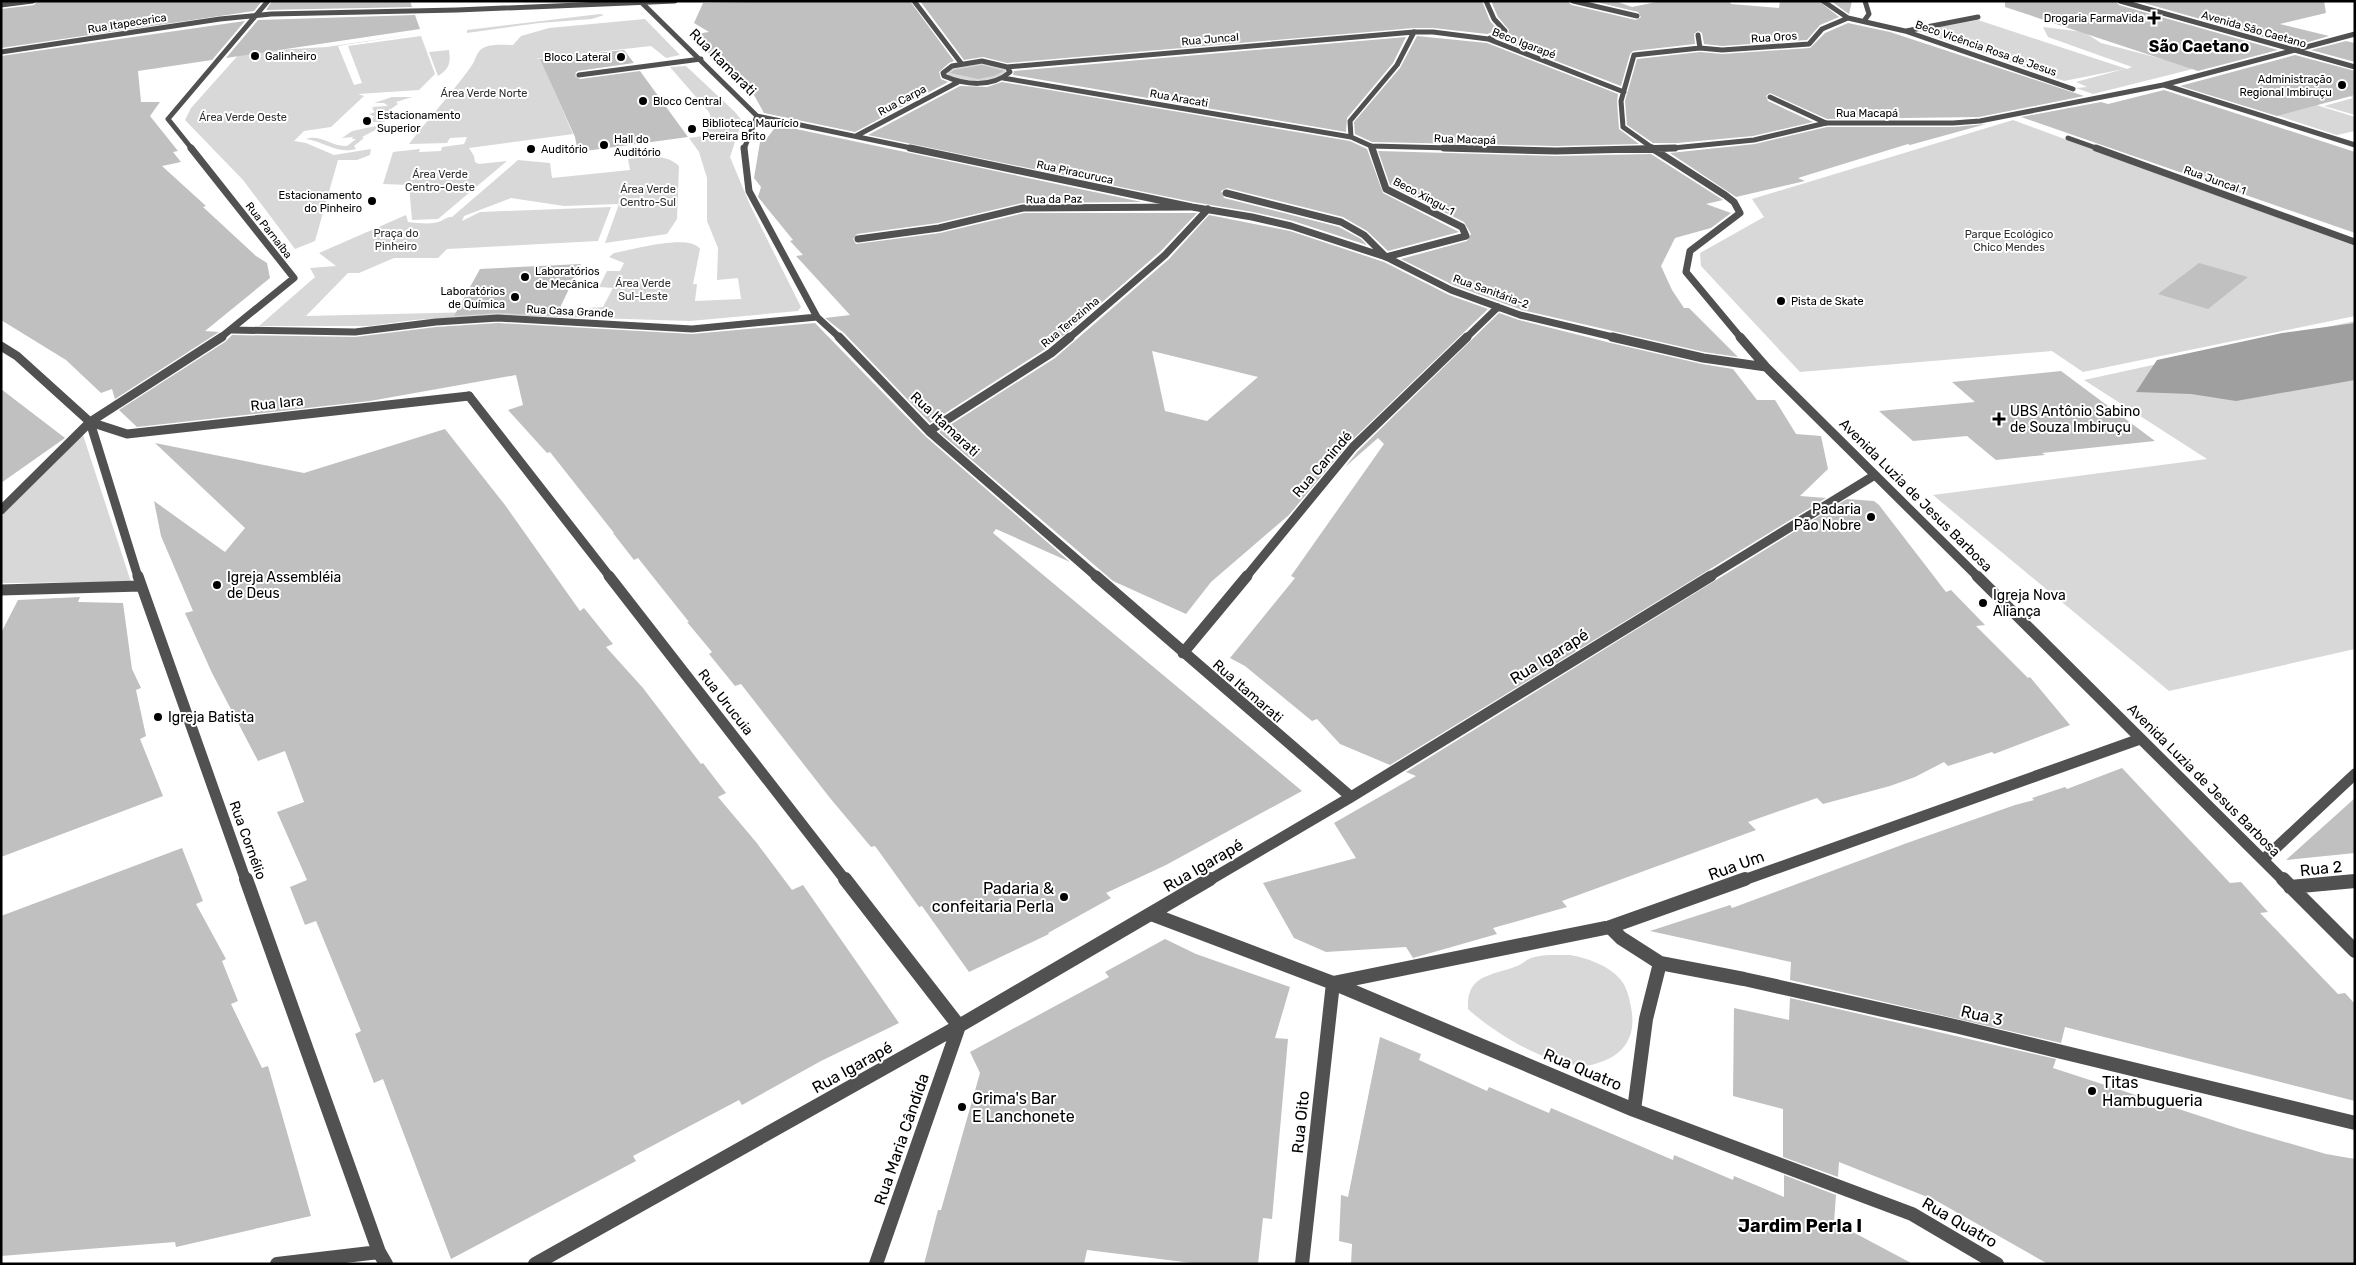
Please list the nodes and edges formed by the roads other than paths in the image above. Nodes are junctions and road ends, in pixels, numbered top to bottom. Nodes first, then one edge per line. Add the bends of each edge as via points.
1 (33, 1) edge
2 (268, 1) edge
3 (675, 1) edge
4 (914, 1) edge
5 (1486, 1) edge
6 (1573, 1) edge
7 (1823, 1) edge
8 (1865, 1) edge
9 (2120, 1) edge
10 (641, 2) edge
11 (1, 4) edge
12 (256, 15) junction
13 (1637, 16) dead end
14 (1978, 17) dead end
15 (1848, 18) junction
16 (1864, 21) junction
17 (1905, 31) junction
18 (1414, 32) junction
19 (2355, 34) edge
20 (1698, 35) dead end
21 (1488, 39) junction
22 (1700, 48) junction
23 (2291, 49) junction
24 (1, 52) edge
25 (701, 59) junction
26 (960, 63) junction
27 (1007, 67) junction
28 (2355, 67) edge
29 (580, 75) dead end
30 (1003, 78) junction
31 (958, 82) junction
32 (2163, 85) junction
33 (2073, 90) dead end
34 (1624, 92) junction
35 (1770, 97) dead end
36 (757, 116) junction
37 (1826, 123) junction
38 (856, 136) junction
39 (1351, 137) junction
40 (2068, 138) dead end
41 (2355, 145) edge
42 (1372, 146) junction
43 (1655, 150) junction
44 (1226, 193) dead end
45 (1192, 206) junction
46 (1208, 209) junction
47 (858, 239) dead end
48 (2355, 242) edge
49 (1386, 257) junction
50 (1498, 307) junction
51 (817, 316) junction
52 (232, 330) junction
53 (1, 346) edge
54 (1766, 366) junction
55 (469, 396) joint
56 (90, 422) junction
57 (929, 431) junction
58 (1875, 476) junction
59 (1, 510) edge
60 (141, 586) junction
61 (1, 590) edge
62 (1182, 653) junction
63 (2140, 739) junction
64 (2355, 774) edge
65 (1351, 797) junction
66 (2263, 860) junction
67 (2355, 881) edge
68 (2290, 887) junction
69 (1151, 914) junction
70 (1610, 927) junction
71 (2355, 951) edge
72 (1660, 963) junction
73 (1333, 983) junction
74 (959, 1026) junction
75 (1634, 1110) junction
76 (2355, 1123) edge
77 (382, 1258) edge
78 (277, 1264) edge
79 (535, 1264) edge
80 (876, 1264) edge
81 (1302, 1264) edge
82 (1997, 1264) edge

1 - 11 street
2 - 12 street, Rua Parnaíba
3 - 10 street, Rua Itapecerica
4 - 26 street
5 - 21 street via 1494,19 1505,32
6 - 13 street
7 - 15 street
8 - 16 street via 1869,14
9 - 23 street, Avenida São Caetano
10 - 12 street, Rua Itapecerica
10 - 25 street, Rua Itamarati
12 - 24 street, Rua Itapecerica
12 - 52 street, Rua Parnaíba via 168,119 294,278
14 - 17 street, Beco Vicência Rosa de Jesus
15 - 16 street
15 - 22 street, Rua Oros via 1822,29 1809,44 1722,50
16 - 17 street
17 - 33 street, Beco Vicência Rosa de Jesus
18 - 21 street, Beco Igarapé
18 - 27 street, Rua Juncal
18 - 39 street via 1397,64 1350,121
19 - 23 street, Rua Macapá
20 - 22 street
21 - 34 street, Beco Igarapé
22 - 34 street, Rua Oros via 1634,55
23 - 28 street, Avenida São Caetano
23 - 32 street, Rua Macapá
25 - 29 street
25 - 36 street, Rua Itamarati
26 - 27 street, Rua Juncal via 992,62
26 - 31 street via 943,73
27 - 30 street via 1010,72
30 - 31 street via 977,83
30 - 39 street, Rua Aracati
31 - 38 street, Rua Carpa
32 - 37 street, Rua Macapá via 1980,121
32 - 41 street
34 - 43 street via 1622,127
35 - 37 street
36 - 38 street, Rua Piracuruca
36 - 51 street, Rua Itamarati via 744,149 749,191
37 - 43 street, Rua Macapá via 1754,140
38 - 45 street, Rua Piracuruca
39 - 42 street, Rua Aracati
40 - 48 street, Rua Juncal 1
42 - 43 street, Rua Macapá
42 - 49 street, Beco Xingu-1 via 1386,189 1462,227 1466,236
43 - 54 street, Avenida Luzia de Jesus Barbosa via 1725,195 1740,213 1690,251 1686,272
44 - 49 street, Rua Sanitária-2 via 1341,222 1364,235
45 - 46 street, Rua Piracuruca
45 - 47 street, Rua da Paz via 1023,208 939,228
46 - 49 street, Rua Piracuruca via 1291,226
46 - 57 street, Rua Terezinha via 1164,255 1051,353
49 - 50 street, Rua Sanitária-2 via 1451,290
50 - 54 street, Rua Sanitária-2 via 1703,358
50 - 62 street, Rua Canindé via 1353,447
51 - 52 street, Rua Casa Grande via 692,329 498,318 355,332
51 - 57 street, Rua Itamarati
52 - 56 street, Rua Parnaíba
53 - 56 street via 17,356
54 - 58 street, Avenida Luzia de Jesus Barbosa
55 - 56 street, Rua Iara via 127,434
55 - 74 street, Rua Urucuia
56 - 59 street, Rua Parnaíba
56 - 60 street, Rua Cornélio
57 - 62 street, Rua Itamarati
58 - 63 street, Avenida Luzia de Jesus Barbosa
58 - 65 street, Rua Igarapé
60 - 61 street
60 - 77 street, Rua Cornélio
62 - 65 street, Rua Itamarati
63 - 66 street, Avenida Luzia de Jesus Barbosa
63 - 70 street, Rua Um
64 - 66 street
65 - 69 street, Rua Igarapé
66 - 68 street, Avenida Luzia de Jesus Barbosa
67 - 68 street, Rua 2
68 - 71 street, Avenida Luzia de Jesus Barbosa
69 - 73 street, Rua Quatro
69 - 74 street, Rua Igarapé
70 - 72 street, Rua 3
70 - 73 street, Rua Um
72 - 75 street via 1646,1019
72 - 76 street, Rua 3 via 1959,1027
73 - 75 street, Rua Quatro
73 - 81 street, Rua Oito
74 - 79 street, Rua Igarapé
74 - 80 street, Rua Maria Cândida
75 - 82 street, Rua Quatro via 1912,1214
77 - 78 street

